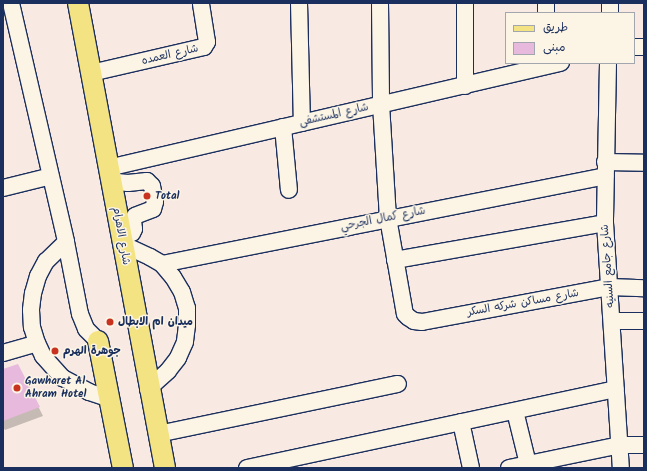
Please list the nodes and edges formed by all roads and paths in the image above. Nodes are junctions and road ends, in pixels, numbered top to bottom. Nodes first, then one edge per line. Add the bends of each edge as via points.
1 (11, 3) edge
2 (78, 3) edge
3 (201, 3) edge
4 (299, 3) edge
5 (380, 3) edge
6 (465, 3) edge
7 (551, 64) edge
8 (608, 64) edge
9 (91, 73) junction
10 (465, 86) junction
11 (381, 104) junction
12 (302, 123) junction
13 (283, 127) junction
14 (644, 163) edge
15 (606, 169) junction
16 (109, 173) junction
17 (51, 176) junction
18 (3, 188) edge
19 (290, 190) dead end
20 (388, 218) junction
21 (605, 223) junction
22 (121, 241) junction
23 (66, 242) junction
24 (395, 260) junction
25 (162, 264) junction
26 (609, 288) junction
27 (644, 288) edge
28 (612, 321) junction
29 (644, 321) edge
30 (98, 341) joint
31 (37, 343) junction
32 (3, 353) edge
33 (398, 384) dead end
34 (148, 389) junction
35 (616, 389) junction
36 (111, 399) junction
37 (515, 411) junction
38 (461, 422) junction
39 (158, 434) junction
40 (620, 445) junction
41 (644, 445) edge
42 (529, 466) edge
43 (123, 468) edge
44 (164, 468) edge
45 (247, 468) edge
46 (471, 468) edge
47 (509, 468) edge
48 (621, 468) edge

1 - 17 street
2 - 9 main road, شارع الاهرام
3 - 9 street, شارع العمده via 207,42 204,47
4 - 12 street
5 - 11 street
6 - 10 street
7 - 10 street, شارع المستشفى
8 - 15 street, شارع جامع السنيه
9 - 16 main road, شارع الاهرام
10 - 11 street, شارع المستشفى
11 - 12 street, شارع المستشفى
11 - 20 street
12 - 13 street, شارع المستشفى
13 - 16 street, شارع المستشفى
13 - 19 street
14 - 15 street, شارع كمال الجرحي
15 - 20 street, شارع كمال الجرحي
15 - 21 street, شارع جامع السنيه
16 - 22 main road, شارع الاهرام
16 - 22 street via 117,182 147,181 152,186 155,202 152,209 135,216 132,233
17 - 18 street
17 - 23 street
20 - 24 street
20 - 25 street, شارع كمال الجرحي
21 - 24 street
21 - 26 street, شارع جامع السنيه
22 - 25 street
22 - 34 main road, شارع الاهرام
23 - 30 street via 83,322
23 - 31 street via 46,262 33,293 32,327
24 - 26 street, شارع مساكن شركه السكر via 405,314 414,321 422,322
25 - 34 street via 182,292 188,325 185,342 178,358 168,372
26 - 27 street, شارع مساكن شركه السكر
26 - 28 street, شارع جامع السنيه
28 - 29 street
28 - 35 street, شارع جامع السنيه
30 - 36 main road
31 - 32 street
31 - 36 street via 43,356 63,378 89,392
33 - 39 street
34 - 39 main road, شارع الاهرام
35 - 37 street
35 - 40 street, شارع جامع السنيه
36 - 43 main road
37 - 38 street
37 - 42 street
38 - 45 street
38 - 46 street
39 - 44 main road, شارع الاهرام
40 - 41 street
40 - 42 street
40 - 48 street, شارع جامع السنيه
42 - 47 street

